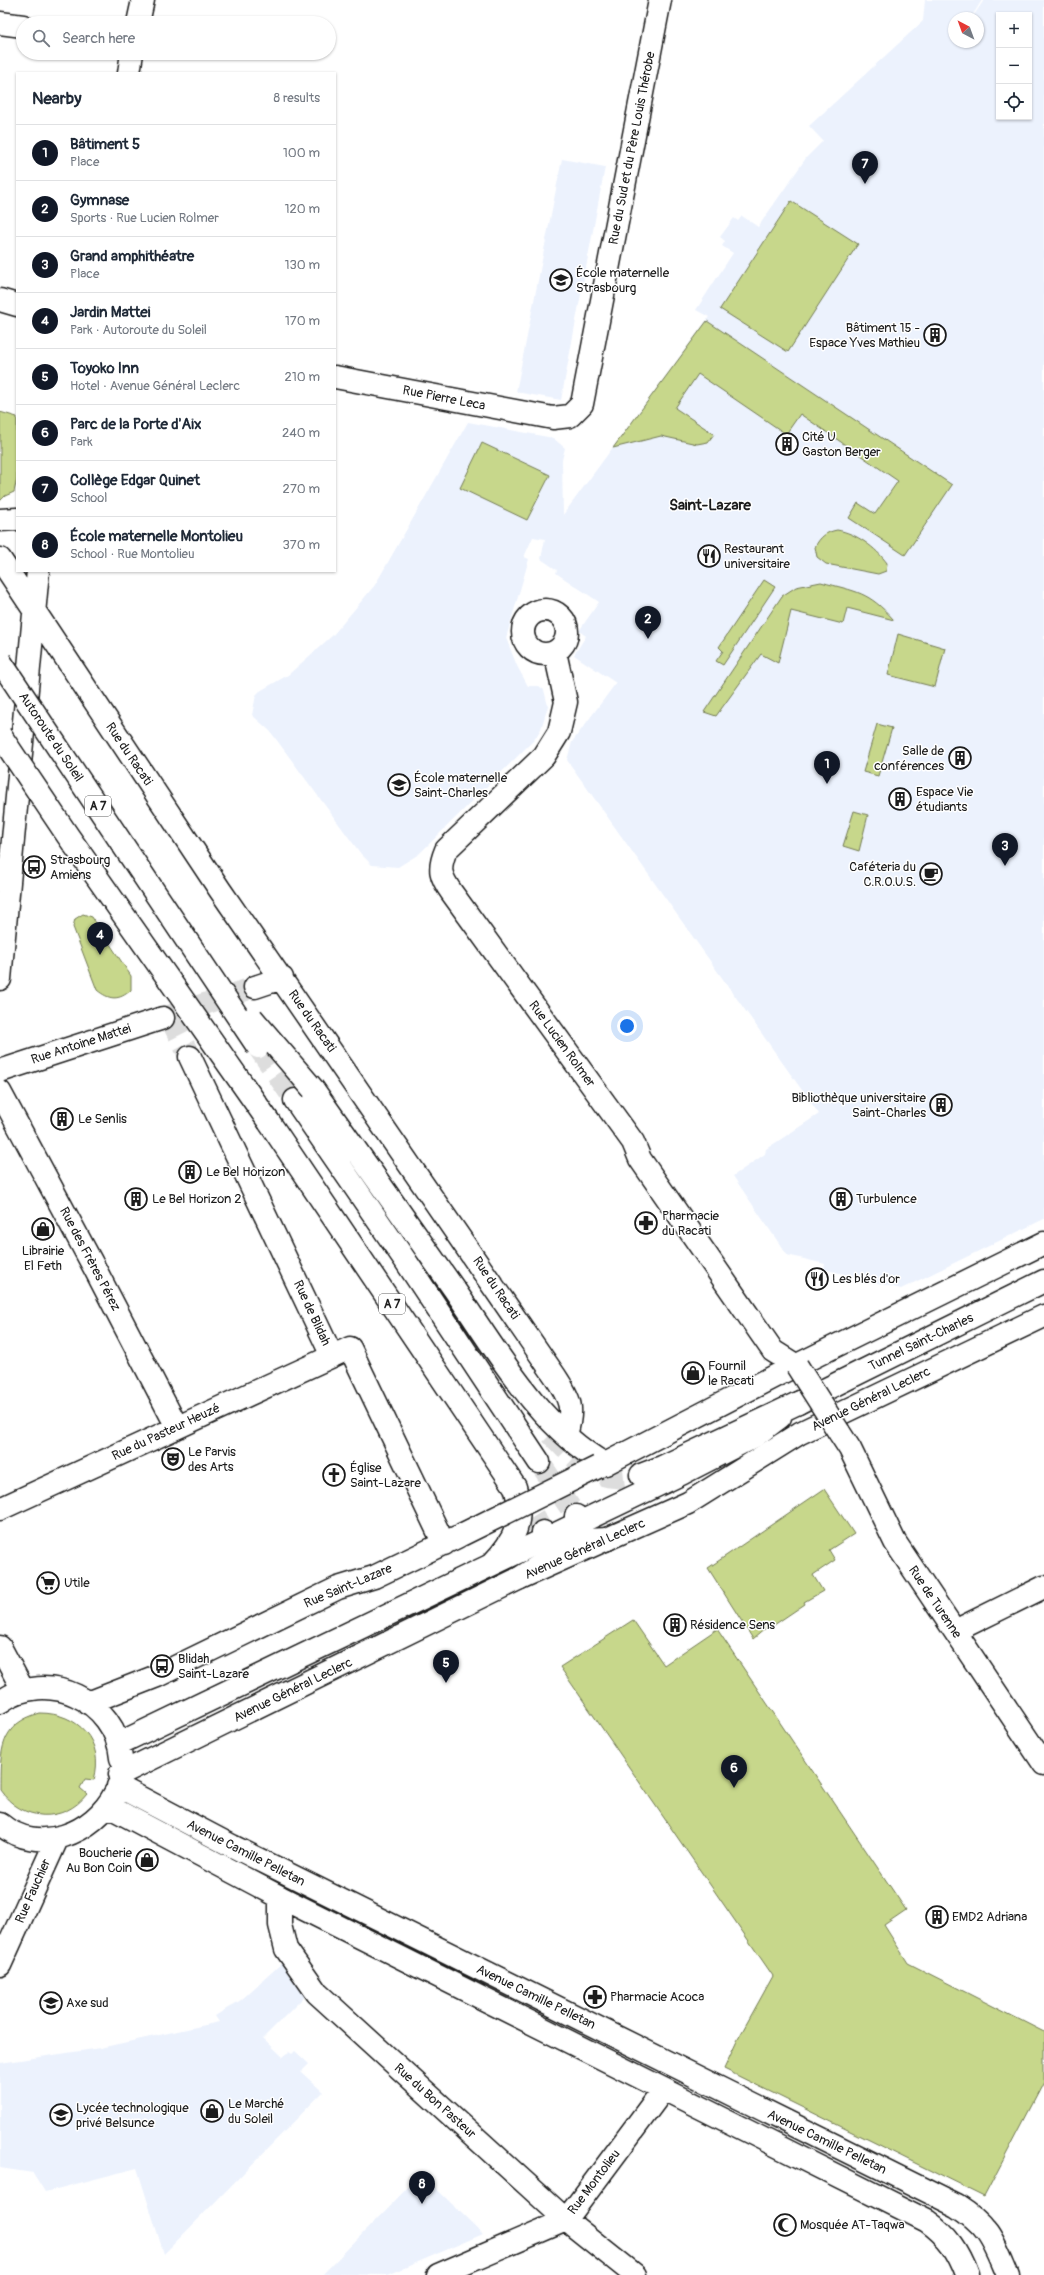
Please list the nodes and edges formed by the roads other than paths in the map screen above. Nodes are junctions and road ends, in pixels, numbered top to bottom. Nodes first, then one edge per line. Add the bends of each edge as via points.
1 (142, 0) edge
2 (660, 0) edge
3 (139, 16) edge
4 (0, 23) edge
5 (16, 25) edge
6 (131, 60) edge
7 (129, 72) edge
8 (0, 300) edge
9 (16, 305) edge
10 (336, 377) edge
11 (553, 418) joint
12 (16, 519) edge
13 (0, 520) edge
14 (0, 559) edge
15 (38, 572) edge
16 (35, 613) junction
17 (555, 652) dead end
18 (0, 661) edge
19 (0, 735) edge
20 (8, 806) edge
21 (196, 951) junction
22 (282, 978) junction
23 (0, 979) edge
24 (255, 988) tunnel mouth
25 (162, 1018) tunnel mouth
26 (258, 1047) tunnel mouth
27 (190, 1057) tunnel mouth
28 (0, 1071) edge
29 (0, 1092) edge
30 (303, 1095) junction
31 (1044, 1243) edge
32 (1044, 1281) edge
33 (1044, 1316) edge
34 (332, 1356) junction
35 (797, 1366) junction
36 (516, 1392) dead end
37 (798, 1403) junction
38 (177, 1427) junction
39 (839, 1432) joint
40 (566, 1435) junction
41 (538, 1462) tunnel mouth
42 (602, 1466) junction
43 (641, 1474) tunnel mouth
44 (0, 1509) edge
45 (563, 1530) junction
46 (453, 1539) junction
47 (607, 1539) junction
48 (492, 1564) junction
49 (520, 1578) junction
50 (1044, 1587) edge
51 (955, 1631) junction
52 (0, 1647) edge
53 (23, 1690) junction
54 (0, 1702) edge
55 (88, 1702) junction
56 (120, 1743) junction
57 (1044, 1764) edge
58 (119, 1780) junction
59 (108, 1806) junction
60 (0, 1824) edge
61 (57, 1839) junction
62 (280, 1898) junction
63 (0, 1965) edge
64 (663, 2090) junction
65 (566, 2220) junction
66 (632, 2274) edge
67 (438, 2275) edge
68 (967, 2275) edge
69 (1008, 2275) edge

1 - 3 main road
2 - 11 main road, Rue du Sud et du Père Louis Thérobe via 582,404 570,416
4 - 5 main road
6 - 7 main road
8 - 9 main road
10 - 11 main road, Rue Pierre Leca
12 - 13 main road
14 - 16 main road, Rue du Racati
15 - 16 main road
16 - 20 main road
16 - 22 main road, Rue du Racati
17 - 35 main road, Rue Lucien Rolmer via 566,702 558,732 544,756 446,850 441,862 441,873 448,888 633,1142 640,1159 773,1351
18 - 21 main road, Autoroute du Soleil / A 7, bridge
19 - 48 main road, A 7, bridge via 269,1122 515,1487 520,1502 516,1529 509,1546
20 - 23 main road
21 - 26 main road, A 7, bridge
21 - 30 main road, bridge
22 - 24 main road
22 - 40 main road, Rue du Racati via 563,1388 572,1415
25 - 28 main road, Rue Antoine Mattei
27 - 34 main road, Rue de Blidah
29 - 38 main road, Rue des Frères Pérez
30 - 36 main road
30 - 40 main road via 521,1386
30 - 41 main road, A 7 via 405,1260
31 - 35 main road
32 - 37 main road, Tunnel Saint-Charles
33 - 47 main road, Avenue Général Leclerc via 800,1433 688,1503
34 - 38 main road, Rue du Pasteur Heuzé
34 - 46 main road, Rue de Blidah via 350,1348
35 - 39 main road, Rue Lucien Rolmer, bridge
35 - 42 main road
37 - 43 main road via 662,1467
37 - 45 main road, Avenue Général Leclerc via 755,1436
38 - 44 main road, Rue du Pasteur Heuzé
39 - 51 main road, Rue de Turenne via 850,1449 895,1542
40 - 42 main road
42 - 46 main road, Rue Saint-Lazare, bridge
45 - 47 main road
45 - 48 main road, Avenue Général Leclerc
45 - 49 main road via 556,1555
46 - 55 main road, Rue Saint-Lazare via 374,1577 338,1588 157,1676
47 - 49 main road, Avenue Général Leclerc
48 - 56 main road, Avenue Général Leclerc
49 - 58 main road, Avenue Général Leclerc
50 - 51 main road
51 - 57 main road, Rue de Turenne
52 - 53 main road
53 - 54 main road
53 - 55 main road via 56,1688 73,1693
55 - 56 main road via 97,1707 110,1723
56 - 58 main road
58 - 59 main road
58 - 69 main road, Avenue Camille Pelletan via 219,1839 956,2206 984,2227 994,2241
59 - 61 main road via 93,1822 75,1833
59 - 62 main road, Avenue Camille Pelletan
60 - 61 main road via 5,1829 29,1838
61 - 63 main road, Rue Fauchier
62 - 64 main road, Avenue Camille Pelletan
62 - 65 main road, Rue du Bon Pasteur via 280,1925 286,1949 317,1993
64 - 65 main road, Rue Montolieu
64 - 68 main road, Avenue Camille Pelletan via 927,2222 941,2231 952,2243
65 - 66 main road, Rue du Bon Pasteur
65 - 67 main road, Rue Montolieu

